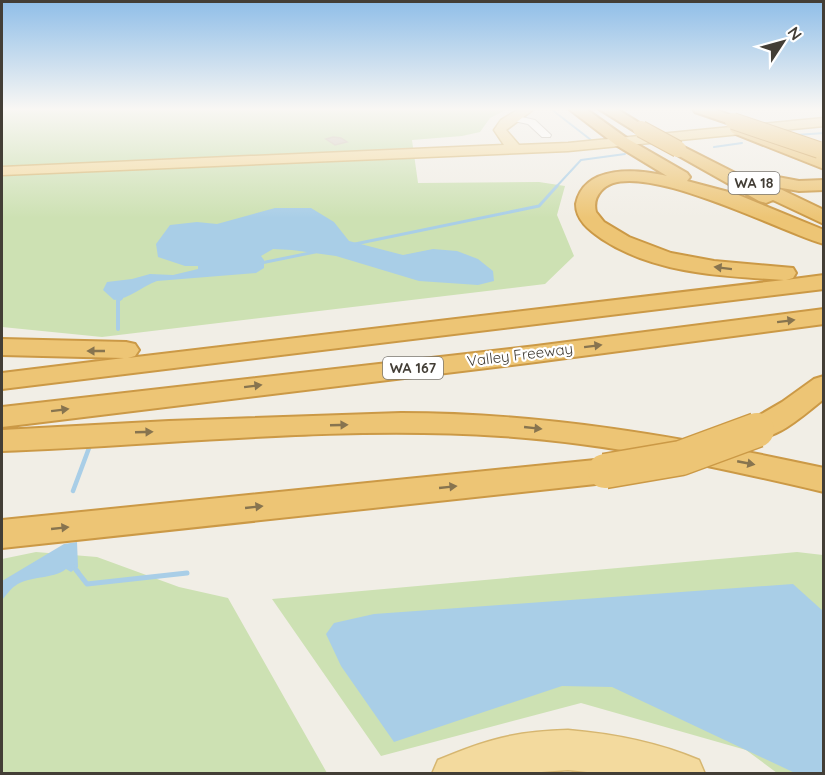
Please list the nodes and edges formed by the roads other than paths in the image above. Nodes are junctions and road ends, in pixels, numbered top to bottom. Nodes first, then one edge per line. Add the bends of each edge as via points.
1 (511, 145) edge
2 (580, 145) edge
3 (627, 145) edge
4 (675, 145) edge
5 (776, 145) edge
6 (787, 145) edge
7 (516, 150) junction
8 (684, 150) junction
9 (822, 158) edge
10 (2, 171) edge
11 (824, 185) edge
12 (747, 207) junction
13 (824, 218) edge
14 (824, 227) edge
15 (824, 237) edge
16 (824, 273) edge
17 (824, 282) edge
18 (824, 296) edge
19 (824, 316) edge
20 (531, 318) junction
21 (2, 347) edge
22 (117, 368) junction
23 (2, 381) edge
24 (824, 385) edge
25 (2, 417) edge
26 (2, 441) edge
27 (824, 480) edge
28 (2, 534) edge
29 (452, 774) edge
30 (685, 774) edge

1 - 7 main road
2 - 7 main road
3 - 12 highway via 660,166
4 - 8 highway, WA 18, bridge
5 - 9 highway
6 - 9 highway, bridge
7 - 10 main road
8 - 11 highway via 771,181
8 - 13 highway, WA 18
8 - 14 highway, WA 18
8 - 15 highway via 757,202
12 - 15 highway
16 -> 12 highway via 741,270 667,259 629,246 602,230 586,215 585,208 593,187 609,180 637,177 675,182
17 - 20 highway, WA 167
18 - 22 highway via 150,368
25 -> 19 highway, Valley Freeway / WA 167
20 -> 21 highway via 124,351
20 - 22 highway, WA 167
22 - 23 highway, WA 167
28 -> 24 highway, bridge via 605,471 681,458 757,430
26 -> 27 highway via 85,434 412,422 474,424 610,438
29 - 30 main road via 520,752 559,750 603,752

